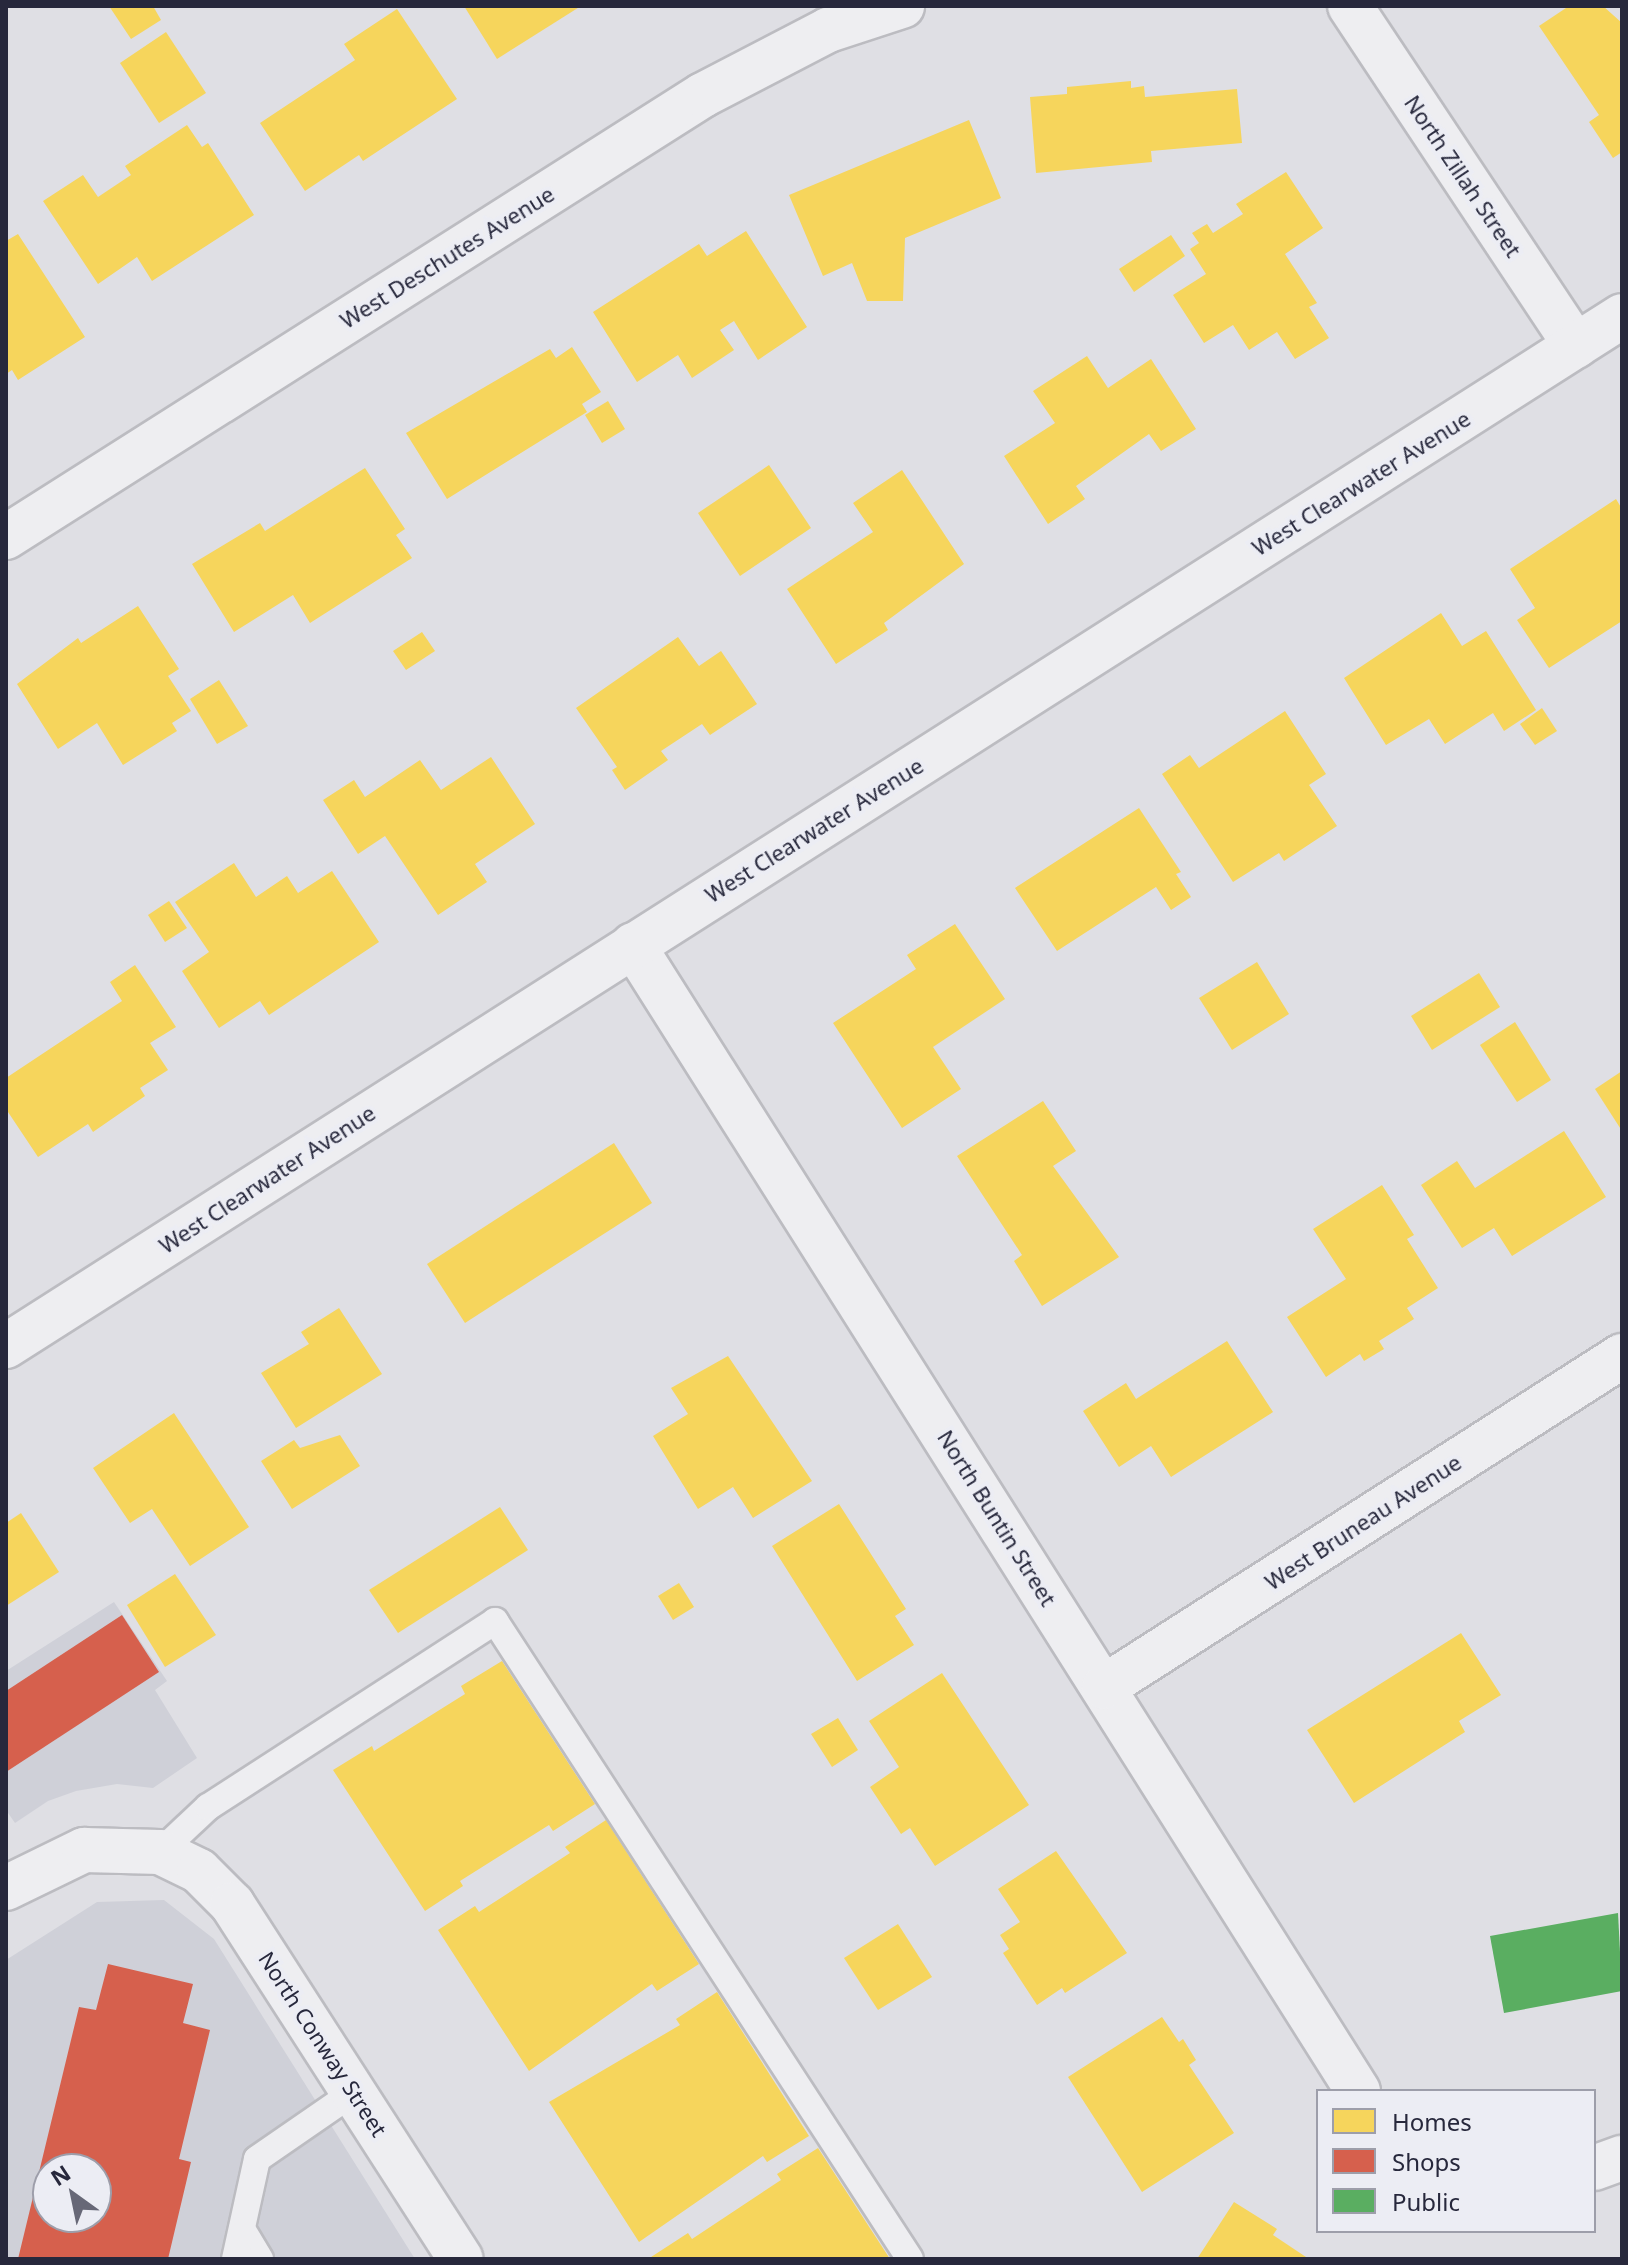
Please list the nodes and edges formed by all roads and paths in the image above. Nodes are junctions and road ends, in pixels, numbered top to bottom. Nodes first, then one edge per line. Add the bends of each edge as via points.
1 (902, 6) edge
2 (1350, 6) edge
3 (1622, 316) edge
4 (1576, 346) junction
5 (6, 537) edge
6 (633, 945) junction
7 (6, 1346) edge
8 (1622, 1356) edge
9 (1104, 1687) junction
10 (160, 1852) junction
11 (6, 1888) edge
12 (1357, 2089) edge
13 (354, 2092) junction
14 (1622, 2158) edge
15 (1596, 2167) edge
16 (242, 2229) junction
17 (235, 2259) edge
18 (260, 2259) edge
19 (461, 2259) edge
20 (910, 2259) edge

1 - 5 street, West Deschutes Avenue via 816,36 703,95
2 - 4 street, North Zillah Street
3 - 4 street, West Clearwater Avenue
4 - 6 street, West Clearwater Avenue
6 - 7 street, West Clearwater Avenue
6 - 9 street, North Buntin Street
8 - 9 street, West Bruneau Avenue
9 - 12 street, North Buntin Street
10 - 11 street via 84,1850
10 - 13 street, North Conway Street via 199,1871 232,1904
10 - 20 lane via 208,1807 495,1621
13 - 16 lane via 257,2159
13 - 19 street, North Conway Street
14 - 15 street
16 - 17 lane
16 - 18 lane

